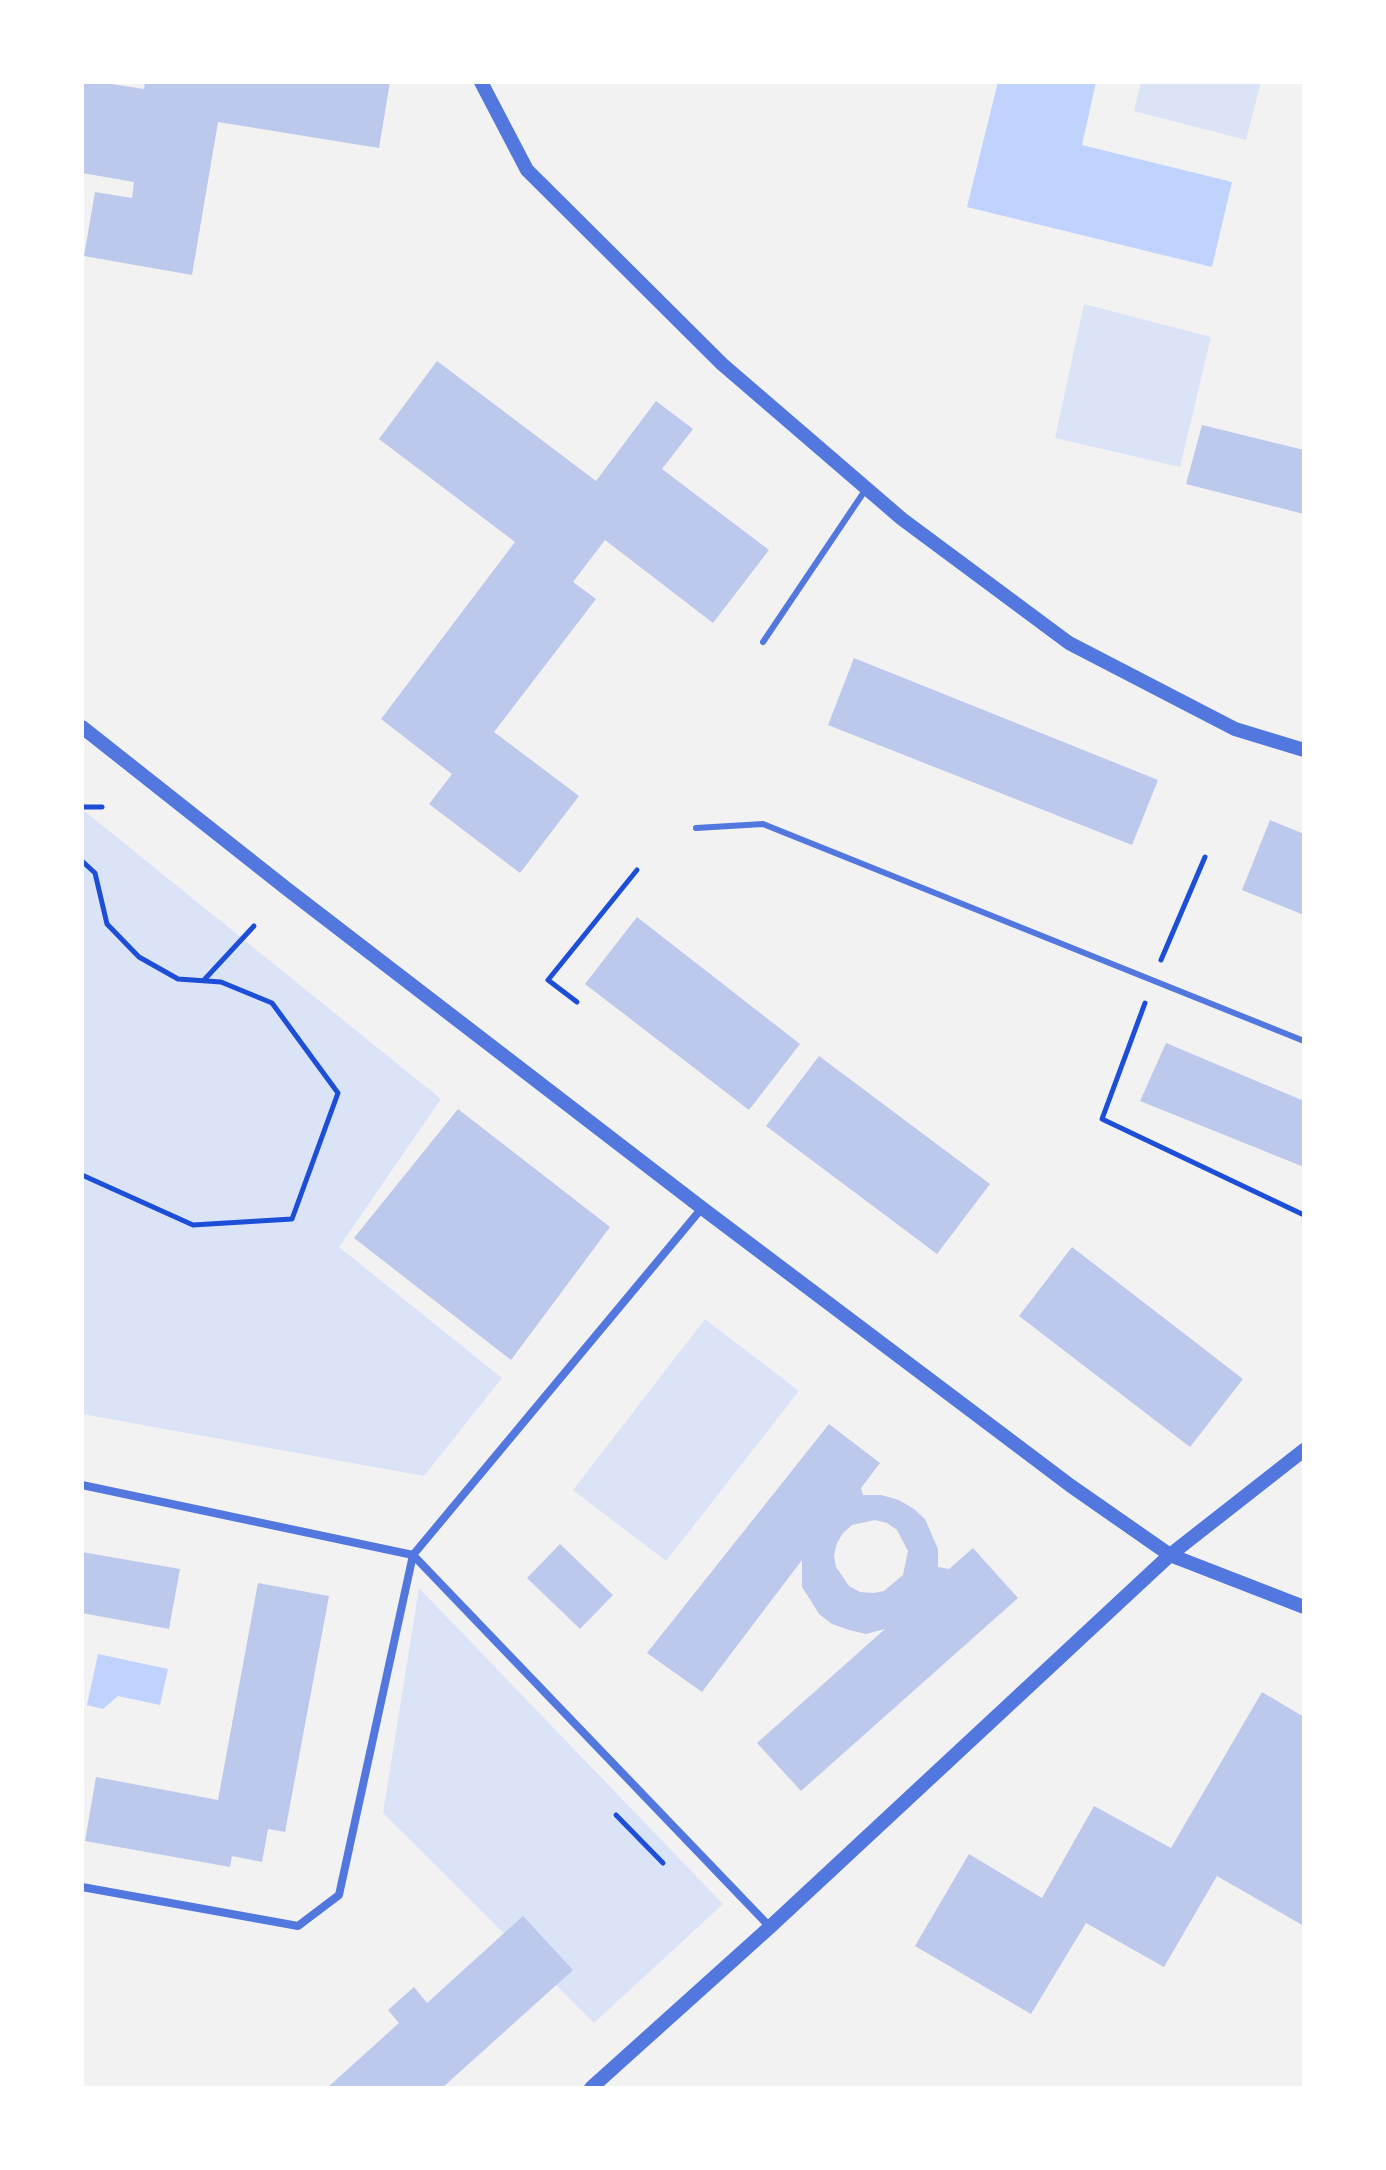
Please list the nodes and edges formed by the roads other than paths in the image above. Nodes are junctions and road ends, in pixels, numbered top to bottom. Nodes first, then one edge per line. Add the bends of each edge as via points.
1 (481, 82) edge
2 (866, 488) junction
3 (763, 642) dead end
4 (82, 727) edge
5 (1304, 750) edge
6 (696, 828) dead end
7 (1304, 1041) edge
8 (702, 1208) junction
9 (1304, 1450) edge
10 (82, 1485) edge
11 (413, 1555) junction
12 (1170, 1555) junction
13 (1304, 1607) edge
14 (82, 1887) edge
15 (770, 1927) junction
16 (591, 2088) edge

1 - 2 street via 527,170 722,364
2 - 3 lane
2 - 5 street via 1069,643 1235,729
4 - 8 street
6 - 7 lane via 763,824
8 - 11 street
8 - 12 street
9 - 12 street
10 - 11 street
11 - 14 street via 339,1895 298,1926
11 - 15 street
12 - 13 street
12 - 15 street
15 - 16 street

